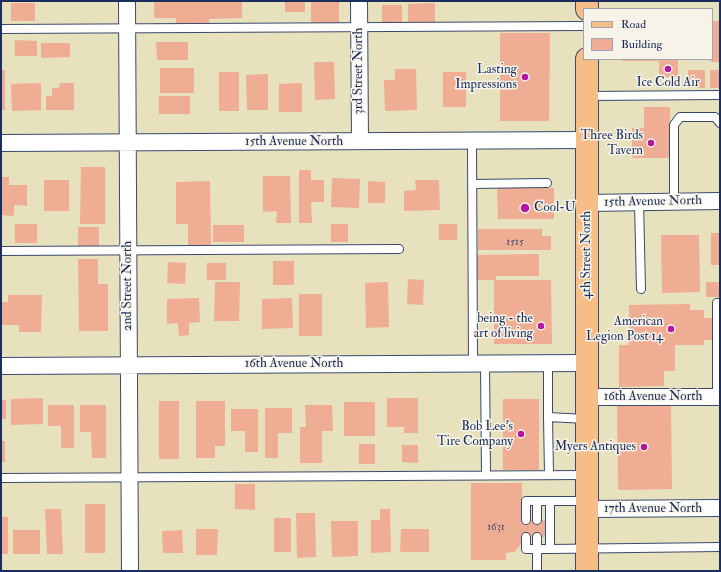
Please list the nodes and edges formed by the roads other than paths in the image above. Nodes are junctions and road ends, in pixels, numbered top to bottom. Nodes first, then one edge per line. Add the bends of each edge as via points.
1 (127, 1) edge
2 (359, 1) edge
3 (583, 26) edge
4 (359, 27) junction
5 (1, 29) edge
6 (127, 29) junction
7 (587, 60) edge
8 (720, 95) edge
9 (587, 96) junction
10 (720, 122) edge
11 (587, 140) junction
12 (360, 141) junction
13 (472, 141) junction
14 (1, 143) edge
15 (128, 143) junction
16 (547, 183) dead end
17 (472, 184) junction
18 (720, 201) edge
19 (639, 202) junction
20 (674, 202) junction
21 (587, 203) junction
22 (399, 249) dead end
23 (128, 250) junction
24 (1, 251) edge
25 (641, 289) dead end
26 (720, 303) edge
27 (479, 363) junction
28 (548, 363) junction
29 (587, 363) junction
30 (129, 365) junction
31 (1, 366) edge
32 (718, 397) edge
33 (587, 398) junction
34 (548, 417) junction
35 (587, 419) junction
36 (549, 474) junction
37 (486, 475) junction
38 (587, 475) junction
39 (129, 477) junction
40 (1, 478) edge
41 (537, 501) junction
42 (550, 501) junction
43 (587, 505) junction
44 (720, 508) edge
45 (526, 520) dead end
46 (537, 520) dead end
47 (526, 537) dead end
48 (537, 537) dead end
49 (720, 547) edge
50 (587, 548) junction
51 (537, 549) junction
52 (550, 549) junction
53 (130, 571) edge
54 (537, 571) edge
55 (587, 571) edge

1 - 6 street, 2nd Street North
2 - 4 street, 3rd Street North
3 - 4 lane
4 - 6 lane
4 - 12 street, 3rd Street North
5 - 6 lane
6 - 15 street, 2nd Street North
7 - 9 main road, 4th Street North
8 - 9 lane
9 - 11 main road, 4th Street North
10 - 20 lane via 715,117 680,117 674,124
11 - 13 street, 15th Avenue North
11 - 21 main road, 4th Street North
12 - 13 street, 15th Avenue North
12 - 15 street, 15th Avenue North
13 - 17 lane
14 - 15 street, 15th Avenue North
15 - 23 street, 2nd Street North
16 - 17 lane
17 - 27 lane
18 - 20 street, 15th Avenue North
19 - 20 street, 15th Avenue North
19 - 21 street, 15th Avenue North
19 - 25 lane
21 - 29 main road, 4th Street North
22 - 23 lane
23 - 24 lane
23 - 30 street, 2nd Street North
26 - 32 lane via 717,303
27 - 28 street, 16th Avenue North
27 - 30 street, 16th Avenue North
27 - 37 lane
28 - 29 street, 16th Avenue North
28 - 34 lane
29 - 33 main road, 4th Street North
30 - 31 street, 16th Avenue North
30 - 39 street, 2nd Street North
32 - 33 street, 16th Avenue North
33 - 35 main road, 4th Street North
34 - 35 lane
34 - 36 lane
35 - 38 main road, 4th Street North
36 - 37 lane
36 - 38 lane
37 - 39 lane
38 - 43 main road, 4th Street North
39 - 40 lane
39 - 53 street, 2nd Street North
41 - 42 lane
41 - 45 lane via 526,501
41 - 46 lane
42 - 43 lane
42 - 52 lane
43 - 44 street, 17th Avenue North
43 - 50 main road, 4th Street North
47 - 51 lane via 526,549
48 - 51 lane
49 - 50 lane
50 - 52 lane
50 - 55 main road, 4th Street North
51 - 52 lane
51 - 54 lane

